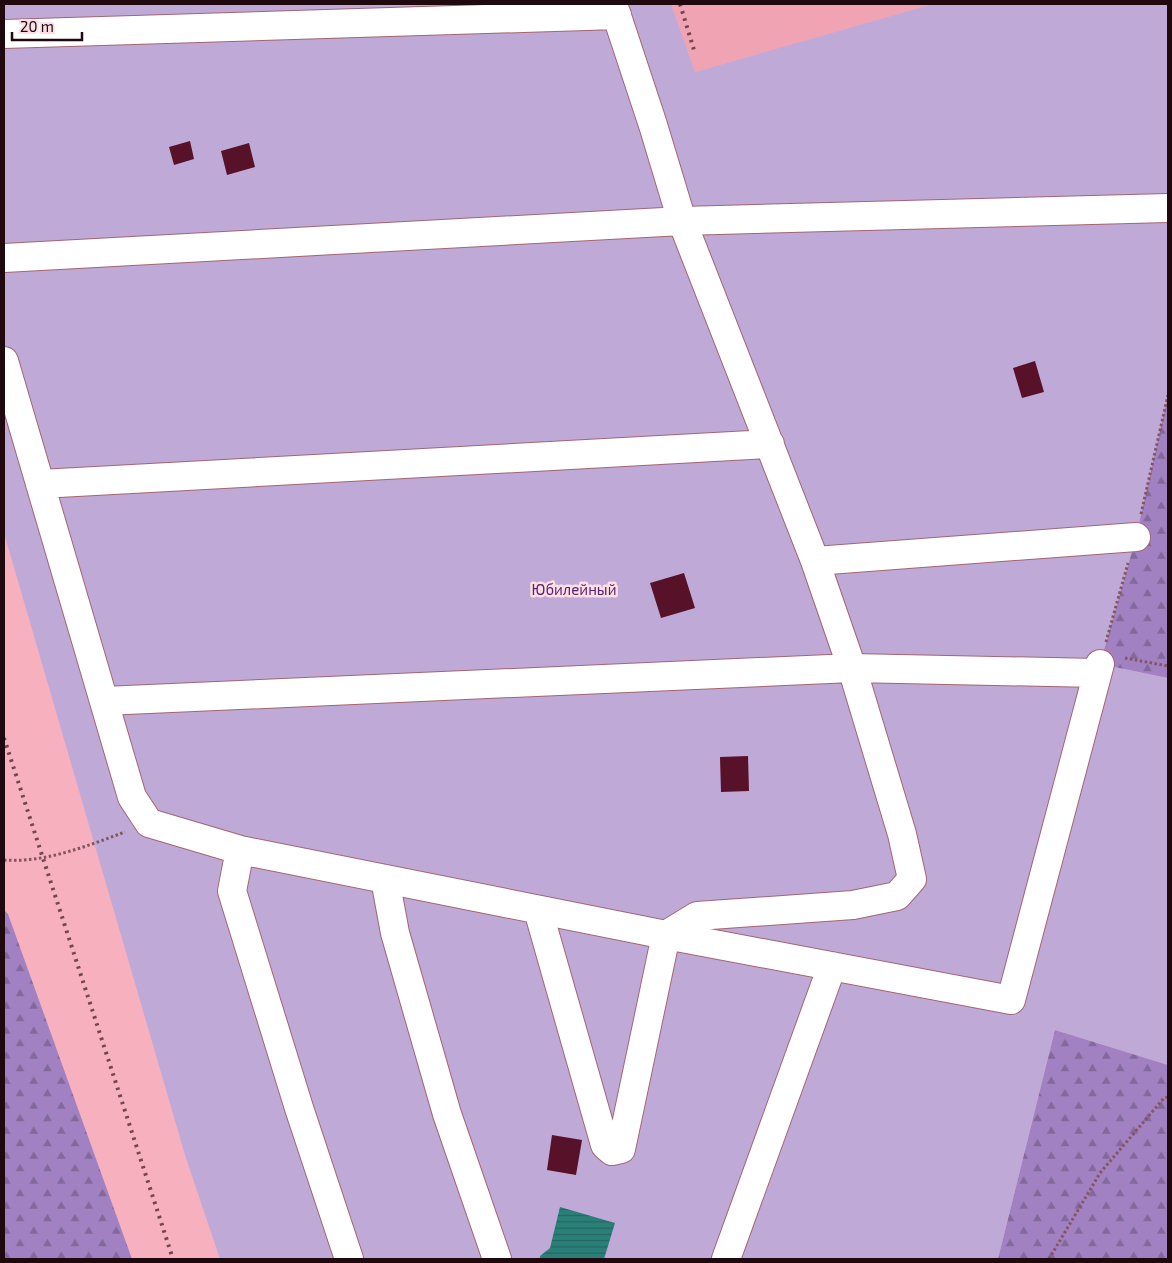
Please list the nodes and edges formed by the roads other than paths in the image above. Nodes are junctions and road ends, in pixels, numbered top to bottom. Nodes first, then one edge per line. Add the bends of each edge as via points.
1 (615, 9) edge
2 (4, 34) edge
3 (1168, 208) edge
4 (682, 221) junction
5 (4, 258) edge
6 (4, 361) edge
7 (770, 444) junction
8 (40, 484) junction
9 (1136, 537) dead end
10 (815, 561) junction
11 (852, 668) junction
12 (104, 700) junction
13 (240, 850) junction
14 (385, 879) junction
15 (538, 910) junction
16 (666, 935) junction
17 (832, 966) junction
18 (349, 1259) edge
19 (497, 1259) edge
20 (726, 1259) edge

1 - 2 street
1 - 4 street
3 - 4 street
4 - 5 street
4 - 7 street
6 - 8 street
7 - 8 street
7 - 10 street
8 - 12 street
9 - 10 street
10 - 11 street
11 - 12 street
11 - 16 street via 902,834 912,880 897,896 853,905 697,916
11 - 17 street via 1106,665 1012,1000
12 - 13 street via 132,797 149,823
13 - 14 street
13 - 18 street via 232,891
14 - 15 street
14 - 19 street via 394,934 447,1114
15 - 16 street
15 - 16 street via 605,1145 612,1151 621,1149
16 - 17 street
17 - 20 street

